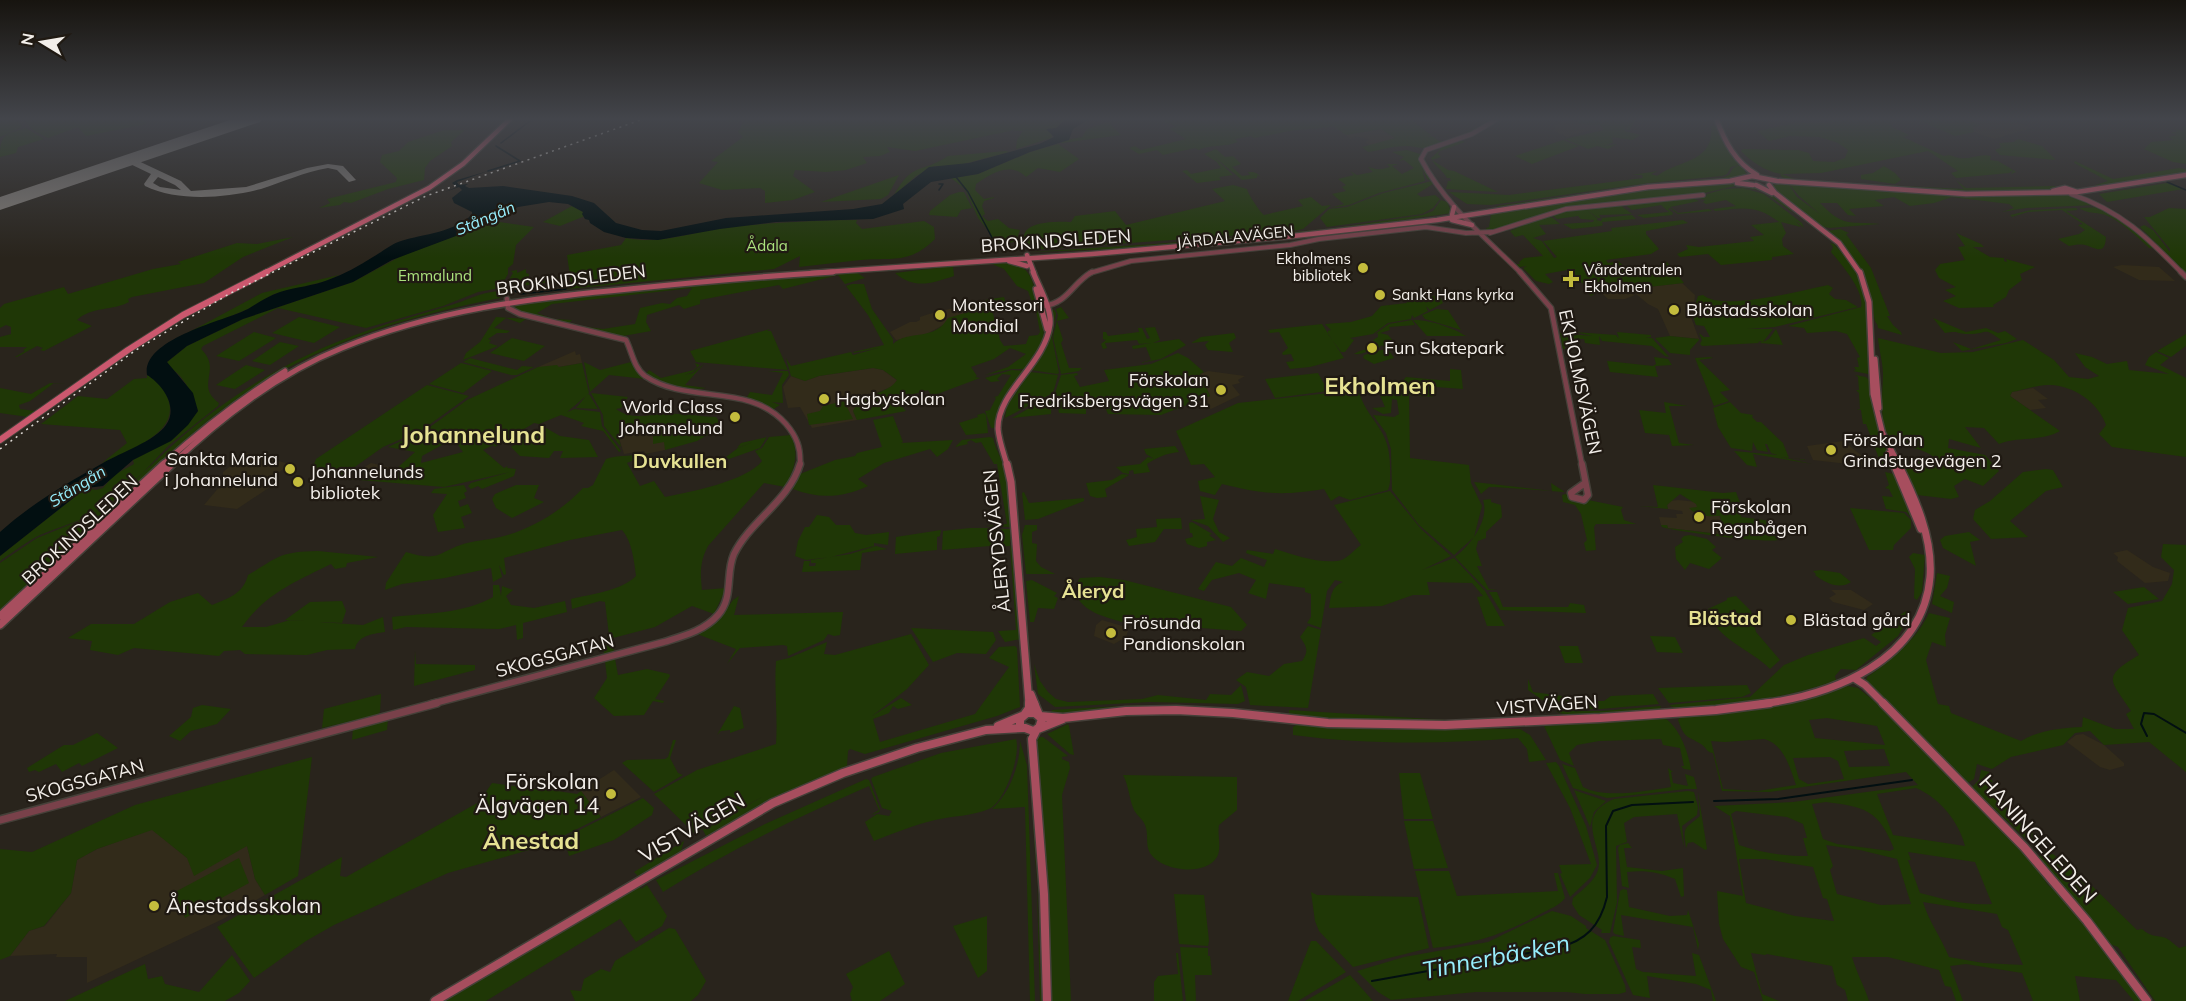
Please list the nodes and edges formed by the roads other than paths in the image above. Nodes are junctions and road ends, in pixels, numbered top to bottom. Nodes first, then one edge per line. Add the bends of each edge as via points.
1 (462, 165) edge
2 (1425, 165) edge
3 (1743, 165) edge
4 (1748, 170) junction
5 (2186, 175) edge
6 (1747, 178) junction
7 (1762, 178) junction
8 (1695, 184) junction
9 (1770, 184) junction
10 (1842, 184) junction
11 (2119, 184) junction
12 (1755, 185) junction
13 (1942, 191) junction
14 (2070, 192) junction
15 (2077, 193) junction
16 (1703, 195) dead end
17 (2084, 198) junction
18 (1561, 200) junction
19 (1453, 205) junction
20 (1475, 214) junction
21 (1452, 215) junction
22 (1463, 215) junction
23 (1437, 220) junction
24 (1472, 223) junction
25 (1354, 232) junction
26 (1482, 233) junction
27 (1144, 249) junction
28 (1025, 256) junction
29 (1037, 257) junction
30 (997, 260) junction
31 (1029, 266) junction
32 (1860, 274) junction
33 (2186, 277) edge
34 (1069, 294) junction
35 (510, 303) junction
36 (1044, 304) junction
37 (0, 441) edge
38 (1585, 483) dead end
39 (0, 616) edge
40 (0, 625) edge
41 (1854, 678) junction
42 (1029, 688) junction
43 (1023, 715) junction
44 (1040, 715) junction
45 (1072, 716) junction
46 (1023, 729) junction
47 (1038, 729) junction
48 (986, 730) junction
49 (1034, 756) junction
50 (0, 820) edge
51 (435, 1001) edge
52 (1047, 1001) edge
53 (2147, 1001) edge

1 - 37 main road via 429,188 152,333
2 - 19 street, EKHOLMSVÄGEN
3 - 4 main road
4 - 6 main road
4 - 7 main road
5 - 11 main road
6 - 7 main road, BROKINDSLEDEN
6 - 8 main road, BROKINDSLEDEN
6 - 12 main road, VISTVÄGEN
7 - 9 main road, VISTVÄGEN
7 - 10 main road
8 - 12 main road, BROKINDSLEDEN
8 - 18 main road, BROKINDSLEDEN
9 - 10 main road
9 - 12 main road, BROKINDSLEDEN
9 - 32 main road, VISTVÄGEN via 1775,193 1837,241
10 - 13 main road
11 - 14 main road
11 - 15 main road
12 - 32 main road, VISTVÄGEN via 1820,229
13 - 14 main road
13 - 14 main road
14 - 15 main road
14 - 17 street
15 - 17 street
16 - 26 street, JÄRDALAVÄGEN via 1566,209
17 - 33 street via 2107,207 2140,229
18 - 20 main road, BROKINDSLEDEN
18 - 22 main road, BROKINDSLEDEN
19 - 21 main road
19 - 22 street, EKHOLMSVÄGEN
20 - 22 main road, BROKINDSLEDEN
20 - 24 main road
21 - 22 main road, BROKINDSLEDEN
21 - 25 main road, BROKINDSLEDEN
22 - 23 main road, BROKINDSLEDEN
22 - 24 street, EKHOLMSVÄGEN
23 - 24 main road
23 - 25 main road, BROKINDSLEDEN
24 - 26 street, EKHOLMSVÄGEN
25 - 26 street, JÄRDALAVÄGEN via 1428,228 1463,235
25 - 27 main road, BROKINDSLEDEN
25 - 34 street, JÄRDALAVÄGEN via 1284,245 1120,263 1091,273
26 - 38 street, EKHOLMSVÄGEN via 1536,287 1551,308
27 - 28 main road, BROKINDSLEDEN
27 - 29 main road, BROKINDSLEDEN
28 - 29 main road, BROKINDSLEDEN
28 - 30 main road, BROKINDSLEDEN
28 - 31 main road, ÅLERYDSVÄGEN
28 - 35 main road, BROKINDSLEDEN via 743,274
29 - 31 main road
30 - 31 main road
30 - 35 main road, BROKINDSLEDEN via 718,280
31 - 36 main road, ÅLERYDSVÄGEN
32 - 41 main road, VISTVÄGEN via 1869,297 1873,394 1878,417 1927,543 1929,588 1915,624 1887,654
34 - 36 street, JÄRDALAVÄGEN via 1058,302
34 - 36 street, JÄRDALAVÄGEN via 1060,303
35 - 39 main road, BROKINDSLEDEN via 427,315 375,331 268,381 205,426
35 - 40 main road, BROKINDSLEDEN via 447,314 383,332 321,357 267,387 214,425
35 - 50 street, SKOGSGATAN via 570,328 622,340 648,378 680,389 757,404 785,423 798,443 800,463 793,481 735,552 728,599 713,620 664,642
36 - 42 main road, ÅLERYDSVÄGEN via 1050,320 1041,352 1005,403 998,428 1011,482
41 - 45 main road, VISTVÄGEN via 1814,693 1753,706 1533,723 1369,725 1179,710
41 - 53 main road, HANINGELEDEN via 2031,855
42 - 43 main road, ÅLERYDSVÄGEN via 1029,708
42 - 44 main road, ÅLERYDSVÄGEN
43 - 44 main road
43 - 46 main road via 1019,724
43 - 48 main road, VISTVÄGEN
44 - 45 main road, VISTVÄGEN
44 - 47 main road
45 - 47 main road, VISTVÄGEN
46 - 47 main road
46 - 48 main road, VISTVÄGEN
46 - 49 main road
47 - 49 main road via 1032,739
48 - 51 main road, VISTVÄGEN via 876,762 773,803
49 - 52 main road

